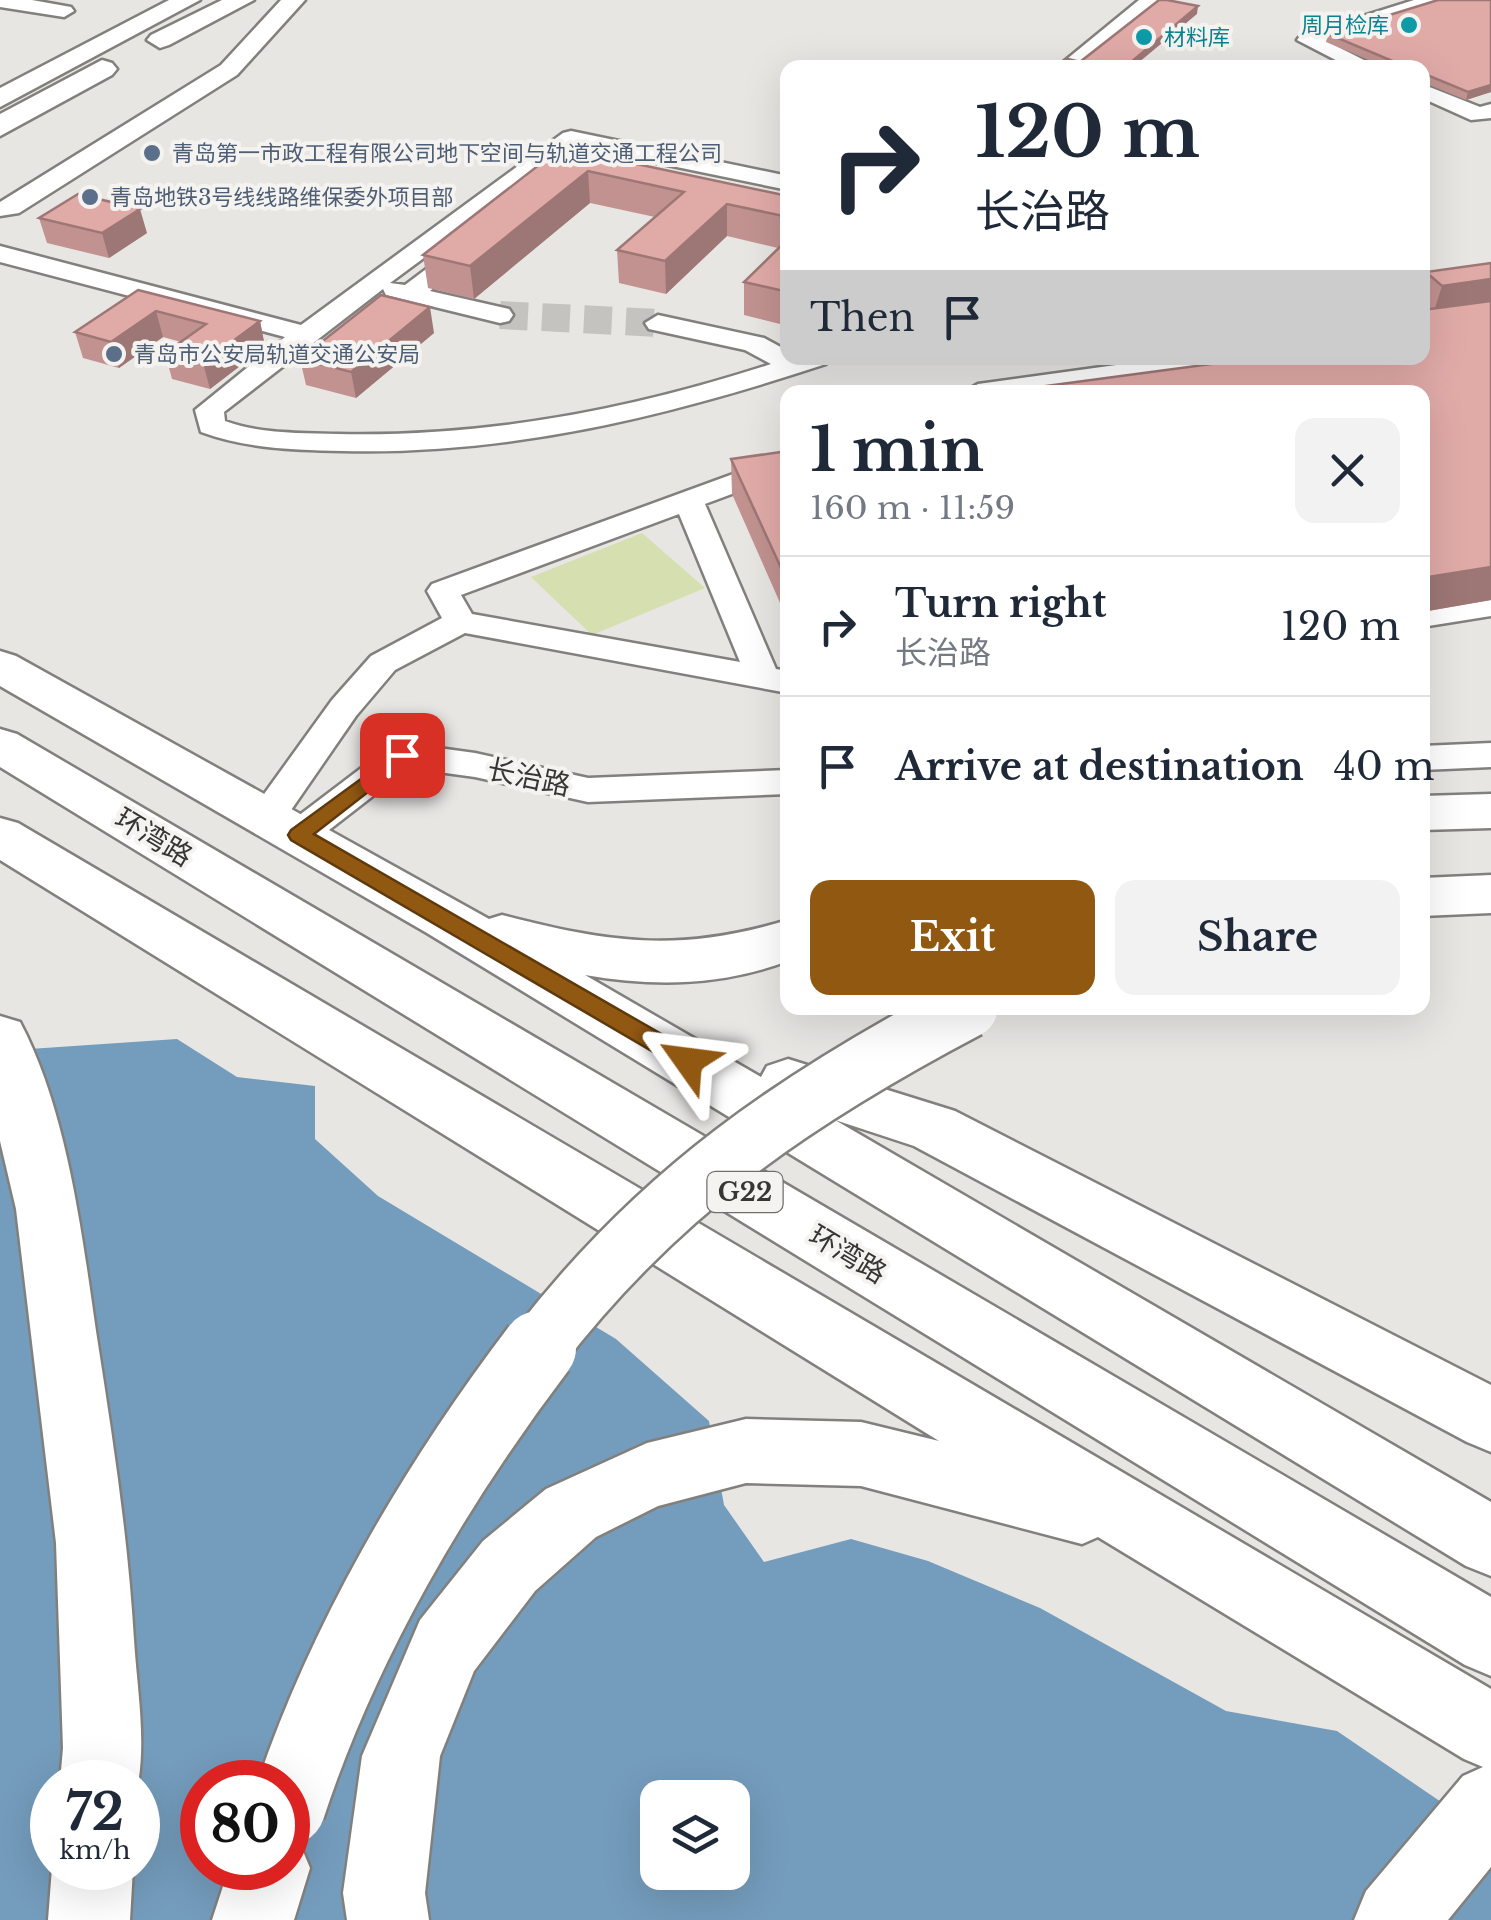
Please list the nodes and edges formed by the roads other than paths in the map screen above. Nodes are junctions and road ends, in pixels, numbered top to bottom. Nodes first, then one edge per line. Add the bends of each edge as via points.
1 (162, 0) edge
2 (188, 0) edge
3 (219, 0) edge
4 (242, 0) edge
5 (295, 0) edge
6 (1152, 0) edge
7 (1381, 0) edge
8 (1434, 0) edge
9 (0, 1) edge
10 (1405, 9) junction
11 (64, 11) dead end
12 (1076, 60) edge
13 (1352, 60) edge
14 (102, 69) junction
15 (1430, 94) edge
16 (0, 97) edge
17 (1491, 111) edge
18 (0, 115) edge
19 (0, 128) edge
20 (780, 181) edge
21 (0, 209) edge
22 (497, 226) edge
23 (0, 254) edge
24 (372, 284) junction
25 (411, 294) junction
26 (500, 315) tunnel mouth
27 (658, 323) tunnel mouth
28 (305, 334) junction
29 (780, 353) edge
30 (793, 365) edge
31 (1145, 365) edge
32 (1021, 385) edge
33 (780, 466) edge
34 (688, 500) junction
35 (1491, 606) edge
36 (1430, 616) edge
37 (460, 622) junction
38 (0, 666) edge
39 (776, 681) edge
40 (0, 745) edge
41 (1491, 755) edge
42 (1430, 758) edge
43 (780, 782) edge
44 (283, 826) junction
45 (0, 836) edge
46 (1486, 894) edge
47 (1430, 897) edge
48 (446, 918) junction
49 (780, 944) edge
50 (955, 1015) edge
51 (0, 1038) edge
52 (654, 1041) junction
53 (1491, 1420) edge
54 (1160, 1532) junction
55 (1491, 1541) edge
56 (1491, 1639) edge
57 (1491, 1732) edge
58 (101, 1760) edge
59 (304, 1760) edge
60 (1491, 1804) edge
61 (90, 1890) edge
62 (262, 1890) edge
63 (88, 1920) edge
64 (253, 1920) edge
65 (388, 1920) edge
66 (1395, 1920) edge

1 - 16 main road
2 - 16 main road
3 - 14 main road
4 - 14 main road
5 - 21 street via 230,70
6 - 12 street
7 - 10 street
8 - 10 street
9 - 11 street
10 - 13 street via 1306,40
14 - 18 highway
14 - 19 highway
15 - 17 street via 1479,115
20 - 24 street via 572,138 546,172
22 - 25 street
23 - 28 street
24 - 25 street
24 - 28 street
25 - 26 street
27 - 29 street
28 - 30 street via 209,410 211,426 262,439 486,441 646,412
31 - 32 street
33 - 34 street
34 - 37 street via 443,591
34 - 39 street
35 - 36 street
37 - 39 street
37 - 44 street via 383,663 344,708
38 - 44 highway
40 - 56 highway, 环湾路 / G22
41 - 42 street
43 - 44 street, 长治路 via 588,790 402,755
44 - 48 highway
45 - 54 highway
46 - 47 highway
48 - 49 highway via 522,940 687,965 753,956
48 - 52 highway
50 - 59 highway, bridge via 847,1075 732,1154 663,1209 584,1294 504,1393 426,1513
51 - 58 highway via 47,1209 92,1543
52 - 53 highway via 934,1128
52 - 55 highway
54 - 57 highway
54 - 65 highway via 861,1454 746,1452 647,1476 572,1512 509,1566 446,1646 401,1756 384,1893
60 - 66 highway
61 - 63 highway
62 - 64 highway

